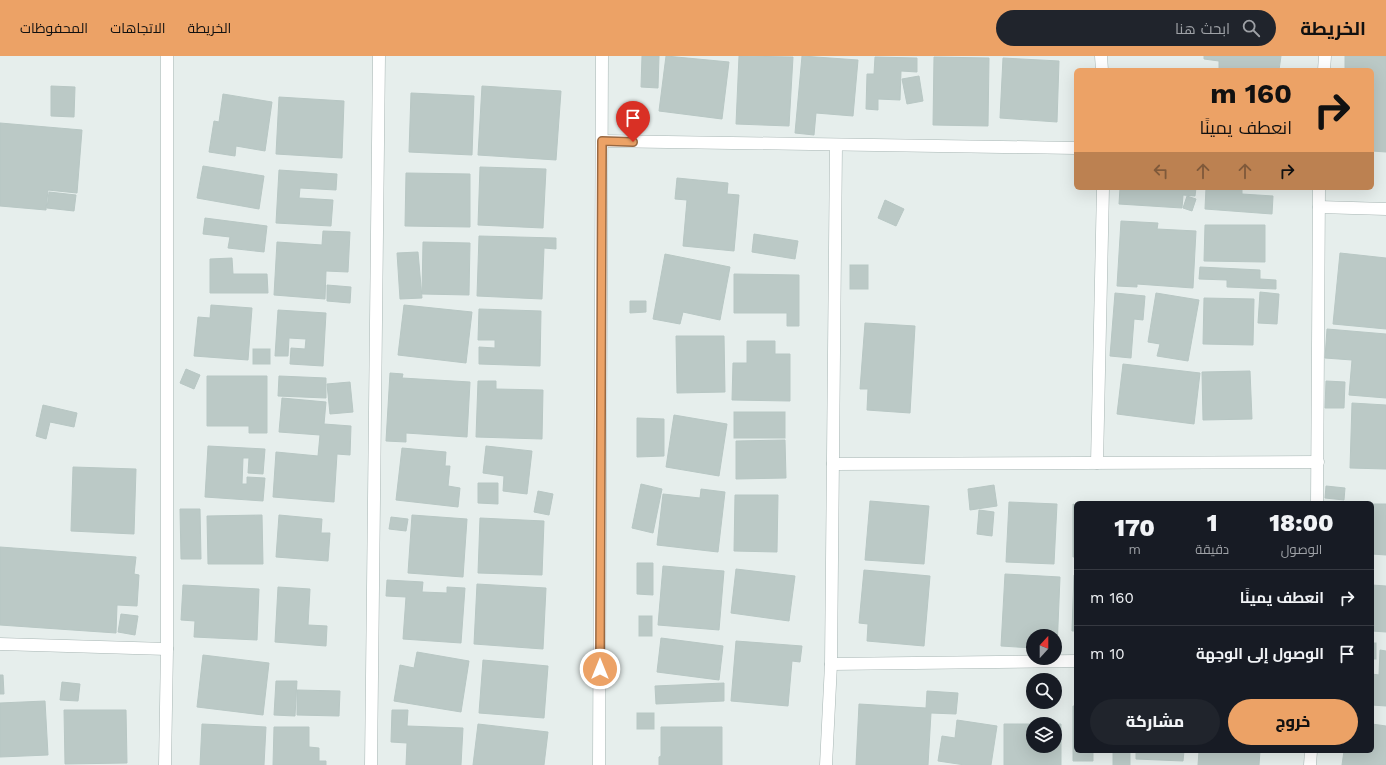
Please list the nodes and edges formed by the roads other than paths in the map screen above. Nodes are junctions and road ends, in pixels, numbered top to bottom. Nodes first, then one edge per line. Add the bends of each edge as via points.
1 (167, 56) edge
2 (379, 56) edge
3 (602, 56) edge
4 (1102, 56) edge
5 (1325, 56) edge
6 (1102, 68) edge
7 (1324, 68) edge
8 (602, 141) junction
9 (836, 145) junction
10 (1074, 148) edge
11 (1103, 190) edge
12 (1319, 190) edge
13 (1319, 207) junction
14 (1386, 209) edge
15 (1318, 462) junction
16 (1098, 463) junction
17 (833, 464) junction
18 (1317, 501) edge
19 (0, 644) edge
20 (168, 649) junction
21 (1074, 661) edge
22 (831, 664) junction
23 (1311, 753) edge
24 (165, 765) edge
25 (371, 765) edge
26 (599, 765) edge
27 (826, 765) edge
28 (1310, 765) edge

1 - 20 street
2 - 25 street
3 - 8 street
4 - 6 street
5 - 7 street
8 - 9 street
8 - 26 street
9 - 10 street
9 - 17 street
11 - 16 street
12 - 13 street
13 - 14 street
13 - 15 street
15 - 16 street
15 - 18 street
16 - 17 street
17 - 22 street
19 - 20 street
20 - 24 street
21 - 22 street
22 - 27 street
23 - 28 street

